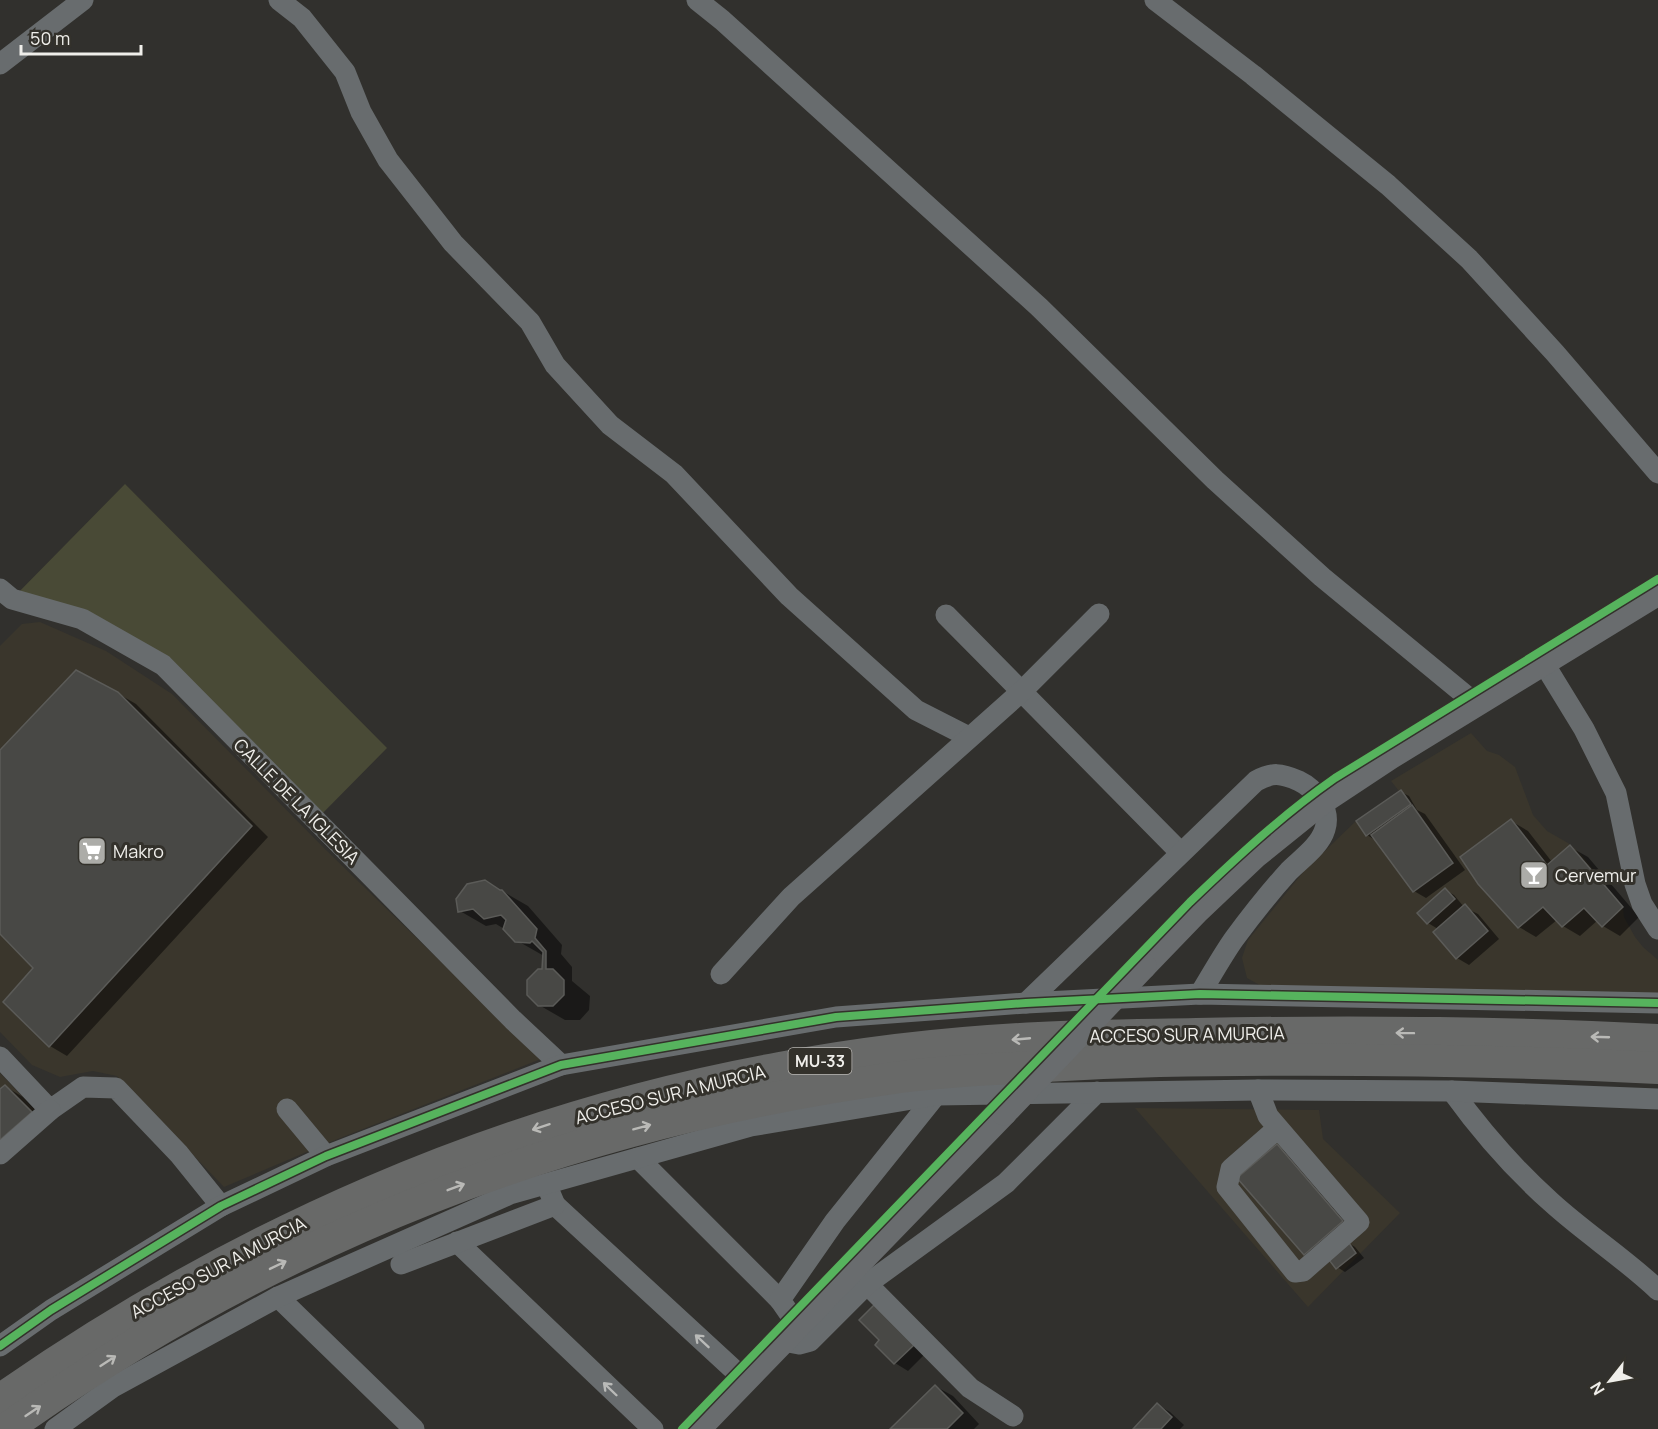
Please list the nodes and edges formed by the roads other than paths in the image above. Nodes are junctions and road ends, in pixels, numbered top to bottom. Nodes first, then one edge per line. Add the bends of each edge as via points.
1 (83, 0) edge
2 (279, 0) edge
3 (697, 0) edge
4 (1155, 0) edge
5 (0, 64) edge
6 (1658, 473) edge
7 (1658, 592) edge
8 (4, 599) edge
9 (1099, 614) dead end
10 (946, 615) dead end
11 (1543, 662) junction
12 (1022, 691) junction
13 (1475, 703) junction
14 (969, 736) junction
15 (1322, 801) junction
16 (1180, 852) junction
17 (1658, 929) edge
18 (721, 974) dead end
19 (1200, 994) junction
20 (1026, 1003) junction
21 (1658, 1003) edge
22 (1658, 1040) edge
23 (0, 1057) edge
24 (561, 1065) junction
25 (1658, 1068) edge
26 (1258, 1090) junction
27 (1452, 1091) junction
28 (1097, 1092) junction
29 (936, 1095) junction
30 (1658, 1099) edge
31 (287, 1109) dead end
32 (50, 1110) junction
33 (1278, 1128) junction
34 (0, 1154) edge
35 (326, 1156) junction
36 (638, 1158) junction
37 (546, 1184) junction
38 (555, 1205) junction
39 (221, 1206) junction
40 (475, 1208) junction
41 (485, 1232) junction
42 (457, 1242) junction
43 (401, 1264) dead end
44 (867, 1284) junction
45 (1658, 1290) edge
46 (278, 1297) junction
47 (780, 1300) junction
48 (791, 1334) junction
49 (0, 1346) edge
50 (745, 1380) junction
51 (0, 1400) edge
52 (1013, 1416) dead end
53 (6, 1429) edge
54 (55, 1429) edge
55 (414, 1429) edge
56 (653, 1429) edge
57 (696, 1429) edge

1 - 5 street
2 - 14 street via 302,18 345,72 388,160 453,243 530,322 555,365 610,425 674,474 789,596 916,710
3 - 13 street via 1039,308 1215,480 1322,577
4 - 6 street via 1379,178 1469,259
7 - 11 main road
8 - 24 street, CALLE DE LA IGLESIA via 82,619 163,665
9 - 12 street
10 - 12 street
11 - 13 main road
11 - 17 street via 1584,729 1616,793 1635,885
12 - 14 street
12 - 16 street
13 - 15 main road
14 - 18 street via 791,897
15 - 16 street via 1305,784 1288,776 1269,774 1256,781
15 - 19 street via 1326,817 1320,840 1288,872 1233,940
15 - 48 main road, bridge via 1255,855 1197,910
16 - 20 street
19 - 20 street
19 - 21 street
20 - 24 street via 836,1017
22 -> 51 highway, ACCESO SUR A MURCIA / MU-33 via 1285,1032 1035,1038 830,1059 724,1079 548,1125 348,1200 155,1299
23 - 32 street
24 - 35 street
53 -> 25 highway, ACCESO SUR A MURCIA / MU-33 via 167,1325 355,1228 507,1169 605,1138 730,1106 898,1077 1109,1062 1430,1061
26 - 27 street
26 - 28 street
26 - 33 street via 1268,1116
27 - 30 street
27 - 45 street via 1506,1158 1551,1202
28 - 29 street
28 - 44 street via 1006,1183
29 - 36 street via 751,1126
29 - 47 street via 835,1221
31 - 35 street
32 - 34 street
32 - 39 street via 83,1087 116,1088 179,1154
33 - 33 street via 1359,1222 1303,1271 1295,1272 1227,1187 1231,1169
35 - 39 street
36 - 37 street
36 - 47 street
37 - 38 street
37 - 40 street
38 - 41 street
50 -> 38 street
39 - 49 street via 51,1310
40 - 41 street
40 - 46 street
41 - 42 street
42 - 43 street
56 -> 42 street
44 - 48 street via 810,1341 799,1344
44 - 52 street via 970,1388
46 - 54 street via 113,1387
46 - 55 street
47 - 48 street
48 - 50 main road
50 - 57 main road

